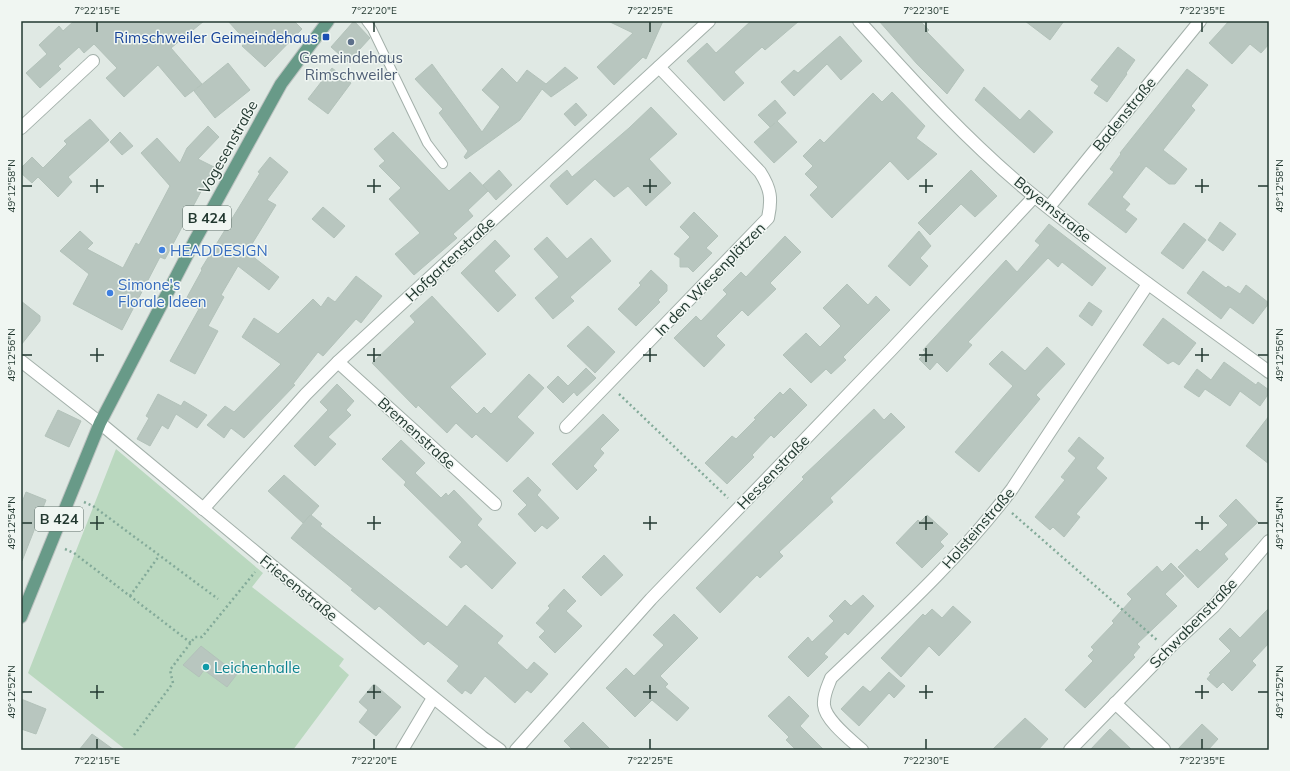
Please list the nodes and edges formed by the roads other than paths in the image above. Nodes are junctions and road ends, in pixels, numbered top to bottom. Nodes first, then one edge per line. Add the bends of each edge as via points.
1 (328, 21) edge
2 (366, 21) edge
3 (709, 21) edge
4 (859, 21) edge
5 (1196, 22) edge
6 (93, 61) dead end
7 (659, 67) junction
8 (21, 128) edge
9 (443, 164) dead end
10 (1034, 196) junction
11 (1049, 208) junction
12 (1148, 284) junction
13 (21, 361) edge
14 (338, 362) junction
15 (1269, 372) edge
16 (100, 423) junction
17 (566, 427) dead end
18 (494, 504) dead end
19 (202, 509) junction
20 (1269, 541) edge
21 (21, 617) edge
22 (434, 698) junction
23 (1115, 703) junction
24 (1164, 749) dead end
25 (402, 750) edge
26 (500, 750) edge
27 (516, 750) edge
28 (862, 750) edge
29 (1070, 750) edge

1 - 16 main road, Vogesenstraße / B 424 via 280,84
2 - 9 lane via 428,143
3 - 7 street, Hofgartenstraße
4 - 10 street, Bayernstraße via 974,143
5 - 11 street, Badenstraße
6 - 8 street
7 - 14 street, Hofgartenstraße
7 - 17 street, In den Wiesenplätzen via 760,172 768,186 771,203 768,218
10 - 11 street, Bayernstraße
10 - 27 street, Hessenstraße via 651,598
11 - 12 street, Bayernstraße
12 - 15 street, Bayernstraße
12 - 28 street, Holsteinstraße via 1001,504 926,588 831,678 824,706 829,718
13 - 16 street, Friesenstraße
14 - 18 street, Bremenstraße
14 - 19 street, Hofgartenstraße
16 - 19 street, Friesenstraße
16 - 21 main road, B 424
19 - 22 street, Friesenstraße
20 - 23 street, Schwabenstraße via 1214,606
22 - 25 street
22 - 26 street, Friesenstraße
23 - 24 street
23 - 29 street, Schwabenstraße

